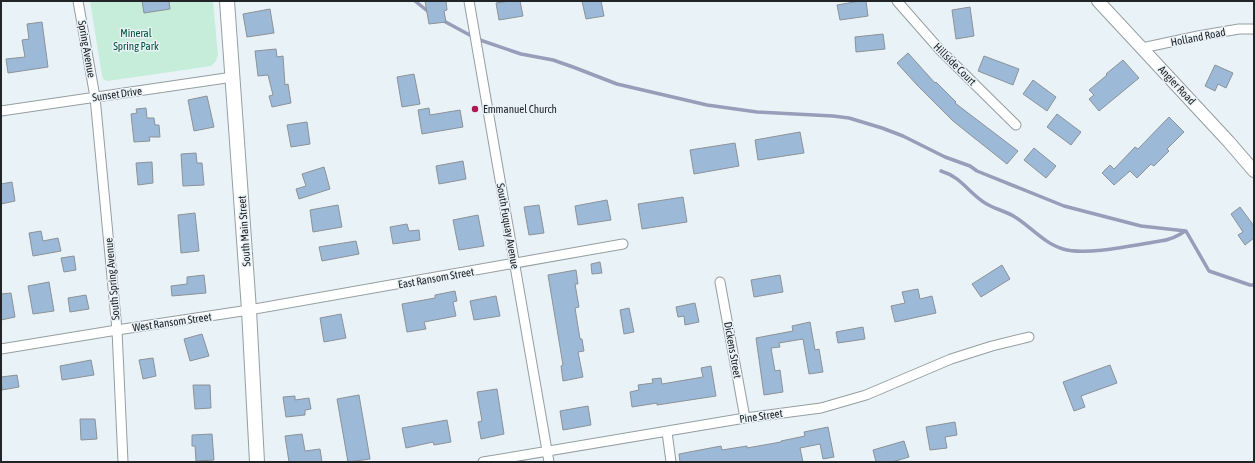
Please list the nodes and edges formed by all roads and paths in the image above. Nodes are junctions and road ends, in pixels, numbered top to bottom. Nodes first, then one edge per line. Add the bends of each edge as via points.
1 (78, 1) edge
2 (227, 1) edge
3 (469, 1) edge
4 (897, 1) edge
5 (1098, 1) edge
6 (1254, 29) edge
7 (1142, 48) junction
8 (233, 77) junction
9 (95, 97) junction
10 (1, 111) edge
11 (1016, 125) dead end
12 (1254, 171) edge
13 (623, 244) dead end
14 (515, 264) junction
15 (720, 282) dead end
16 (249, 310) junction
17 (117, 330) junction
18 (1029, 337) dead end
19 (1, 349) edge
20 (745, 418) junction
21 (667, 432) junction
22 (547, 451) junction
23 (123, 462) edge
24 (257, 462) edge
25 (483, 462) edge
26 (549, 462) edge
27 (671, 462) edge

1 - 9 street, Spring Avenue
2 - 8 main road, South Main Street
3 - 14 street, South Fuquay Avenue
4 - 11 street, Hillside Court via 940,50
5 - 7 street, Angier Road
6 - 7 street, Holland Road via 1239,29
7 - 12 street, Angier Road
8 - 9 street, Sunset Drive
8 - 16 main road, South Main Street
9 - 10 street, Sunset Drive
9 - 17 street, South Spring Avenue
13 - 14 street, East Ransom Street
14 - 16 street, East Ransom Street
14 - 22 street, South Fuquay Avenue
15 - 20 street, Dickens Street
16 - 17 street, West Ransom Street
16 - 24 main road, South Main Street
17 - 19 street, West Ransom Street
17 - 23 street, South Spring Avenue
18 - 20 street, Pine Street via 951,359 866,395 821,408
20 - 21 street, Pine Street
21 - 22 street, Pine Street
21 - 27 street
22 - 25 street, Pine Street
22 - 26 street, South Fuquay Avenue

